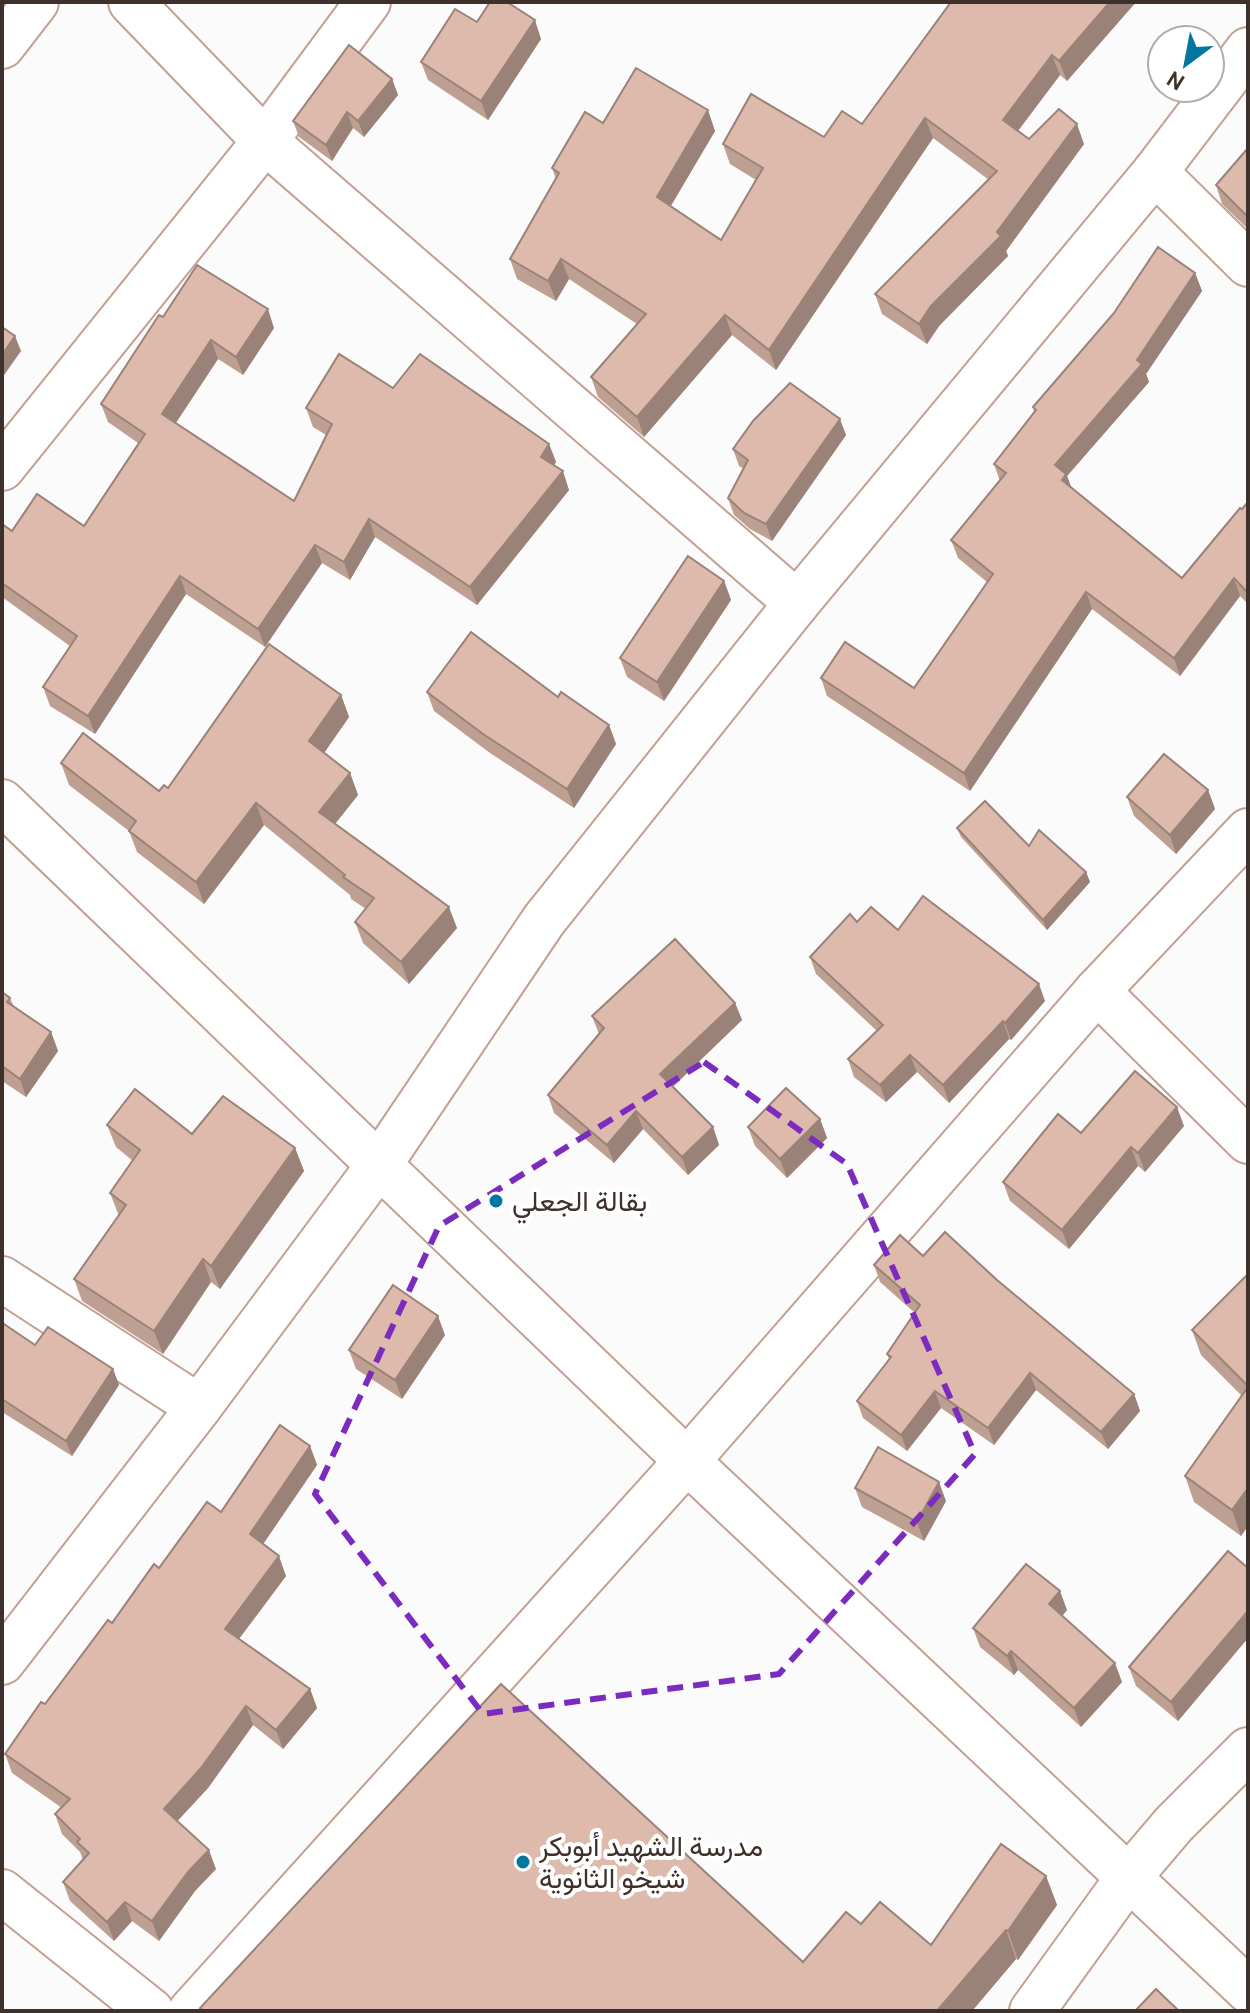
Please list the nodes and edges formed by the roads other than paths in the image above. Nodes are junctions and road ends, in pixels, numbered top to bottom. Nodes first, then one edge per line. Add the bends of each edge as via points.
1 (36, 2) edge
2 (131, 2) edge
3 (368, 2) edge
4 (2, 46) edge
5 (1248, 50) edge
6 (265, 141) junction
7 (1155, 172) junction
8 (1248, 264) edge
9 (2, 468) edge
10 (797, 603) junction
11 (2, 802) edge
12 (1248, 831) edge
13 (1097, 991) junction
14 (1248, 1141) edge
15 (379, 1165) junction
16 (2, 1279) edge
17 (199, 1407) junction
18 (687, 1461) junction
19 (2, 1662) edge
20 (1248, 1750) edge
21 (1128, 1878) junction
22 (2, 1892) edge
23 (1248, 1990) edge
24 (151, 2011) edge
25 (191, 2011) edge
26 (1032, 2011) edge

1 - 4 street
2 - 6 street
3 - 6 street
5 - 7 street
6 - 9 street
6 - 10 street
7 - 8 street
7 - 10 street
10 - 15 street via 544,920
11 - 15 street
12 - 13 street
13 - 14 street
13 - 18 street
15 - 17 street
15 - 18 street
16 - 17 street
17 - 19 street
18 - 21 street
18 - 25 street
20 - 21 street
21 - 23 street
21 - 26 street
22 - 24 street

